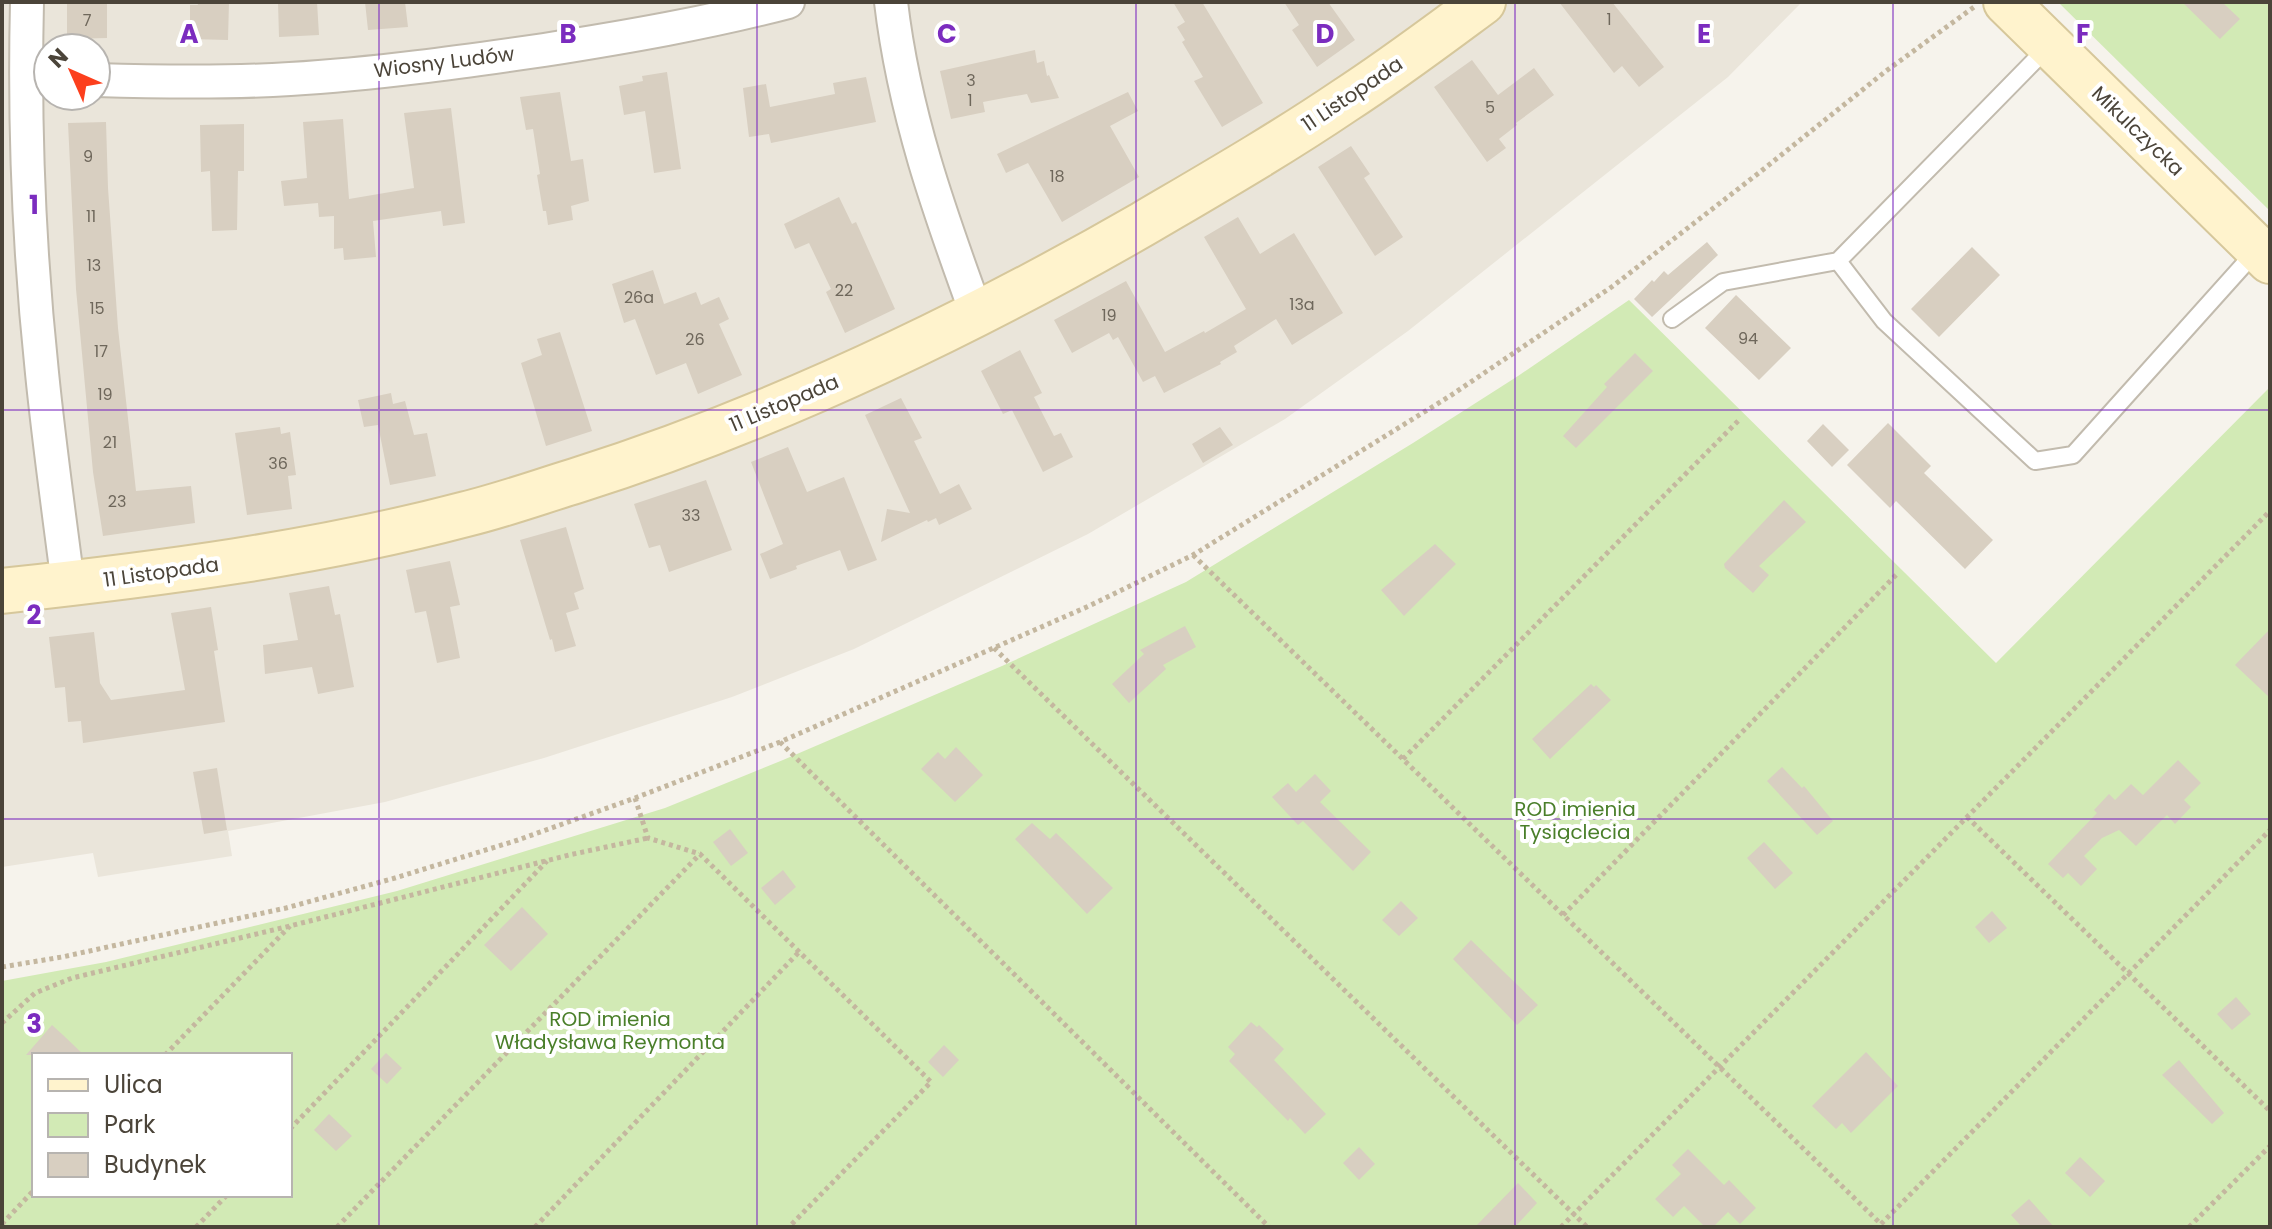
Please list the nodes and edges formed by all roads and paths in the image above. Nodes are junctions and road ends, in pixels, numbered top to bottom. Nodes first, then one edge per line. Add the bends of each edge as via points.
1 (27, 2) edge
2 (788, 2) edge
3 (891, 2) edge
4 (1483, 2) edge
5 (1982, 2) edge
6 (2006, 2) edge
7 (2050, 45) junction
8 (25, 78) edge
9 (112, 80) edge
10 (2264, 255) edge
11 (1838, 261) junction
12 (977, 315) junction
13 (1672, 319) dead end
14 (1740, 419) dead end
15 (2270, 511) edge
16 (1193, 555) junction
17 (1898, 573) dead end
18 (68, 584) junction
19 (2, 591) edge
20 (994, 648) junction
21 (780, 742) junction
22 (1403, 759) junction
23 (635, 798) junction
24 (1967, 817) junction
25 (2270, 830) edge
26 (648, 838) junction
27 (700, 854) junction
28 (547, 861) junction
29 (1563, 915) junction
30 (290, 926) junction
31 (799, 952) junction
32 (2, 967) edge
33 (2129, 974) junction
34 (2, 1023) edge
35 (167, 1053) edge
36 (1719, 1067) junction
37 (2270, 1111) edge
38 (292, 1127) edge
39 (2270, 1146) edge
40 (32, 1192) edge
41 (225, 1197) edge
42 (1573, 1214) junction
43 (2, 1224) edge
44 (1883, 1226) edge
45 (196, 1227) edge
46 (337, 1227) edge
47 (535, 1227) edge
48 (789, 1227) edge
49 (1269, 1227) edge
50 (1561, 1227) edge
51 (1587, 1227) edge
52 (2189, 1227) edge

1 - 8 street
2 - 9 street, Wiosny Ludów via 732,17 444,65 290,79
3 - 12 street via 918,143
4 - 12 street, 11 Listopada via 1281,143
5 - 16 path via 1613,286 1450,396
6 - 7 street, Mikulczycka
7 - 10 street, Mikulczycka
7 - 11 lane
8 - 18 street via 42,373
10 - 11 lane via 2073,455 2035,461 1884,321
11 - 13 lane via 1723,282
12 - 18 street, 11 Listopada via 713,433 471,513 265,557
14 - 22 path
15 - 24 path
16 - 20 path
16 - 22 path
17 - 29 path
18 - 19 street, 11 Listopada
20 - 21 path
20 - 42 path
21 - 23 path
21 - 49 path
22 - 29 path
23 - 26 path
23 - 32 path via 518,840 300,904
24 - 33 path
24 - 36 path
25 - 33 path
26 - 27 path
26 - 28 path
27 - 31 path
27 - 46 path
28 - 30 path
28 - 38 path
29 - 36 path
30 - 34 path via 72,978 35,993
30 - 35 path
31 - 47 path
31 - 48 path via 931,1082
33 - 37 path
33 - 44 path
36 - 42 path
36 - 44 path
39 - 52 path
40 - 43 path
41 - 45 path
42 - 50 path
42 - 51 path

